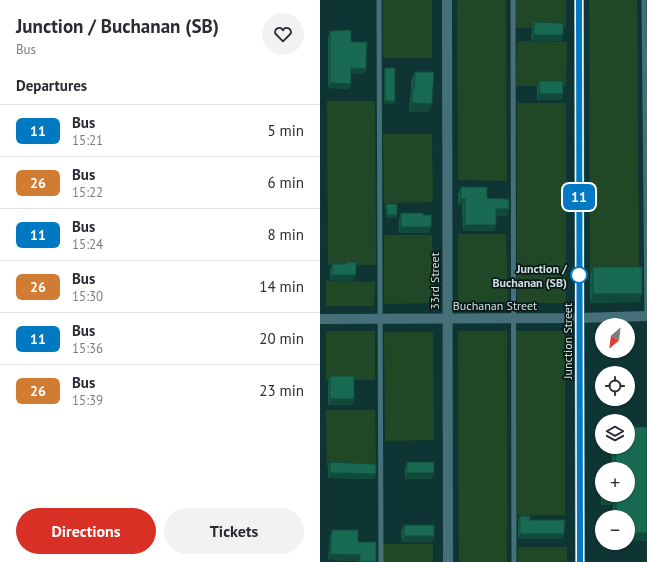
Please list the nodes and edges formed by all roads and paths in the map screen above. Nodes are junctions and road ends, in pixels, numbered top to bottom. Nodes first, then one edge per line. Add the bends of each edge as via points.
1 (379, 0) edge
2 (447, 0) edge
3 (513, 0) edge
4 (579, 0) edge
5 (644, 0) edge
6 (647, 316) edge
7 (320, 318) edge
8 (447, 318) junction
9 (514, 318) junction
10 (580, 318) junction
11 (379, 319) junction
12 (381, 562) edge
13 (448, 562) edge
14 (514, 562) edge
15 (580, 562) edge

1 - 11 lane
2 - 8 street, 33rd Street
3 - 9 lane
4 - 10 street, Junction Street
5 - 6 lane
6 - 10 street, Buchanan Street
7 - 11 street, Buchanan Street
8 - 9 street, Buchanan Street
8 - 11 street, Buchanan Street
8 - 13 street, 33rd Street
9 - 10 street, Buchanan Street
9 - 14 lane
10 - 15 street, Junction Street
11 - 12 lane

